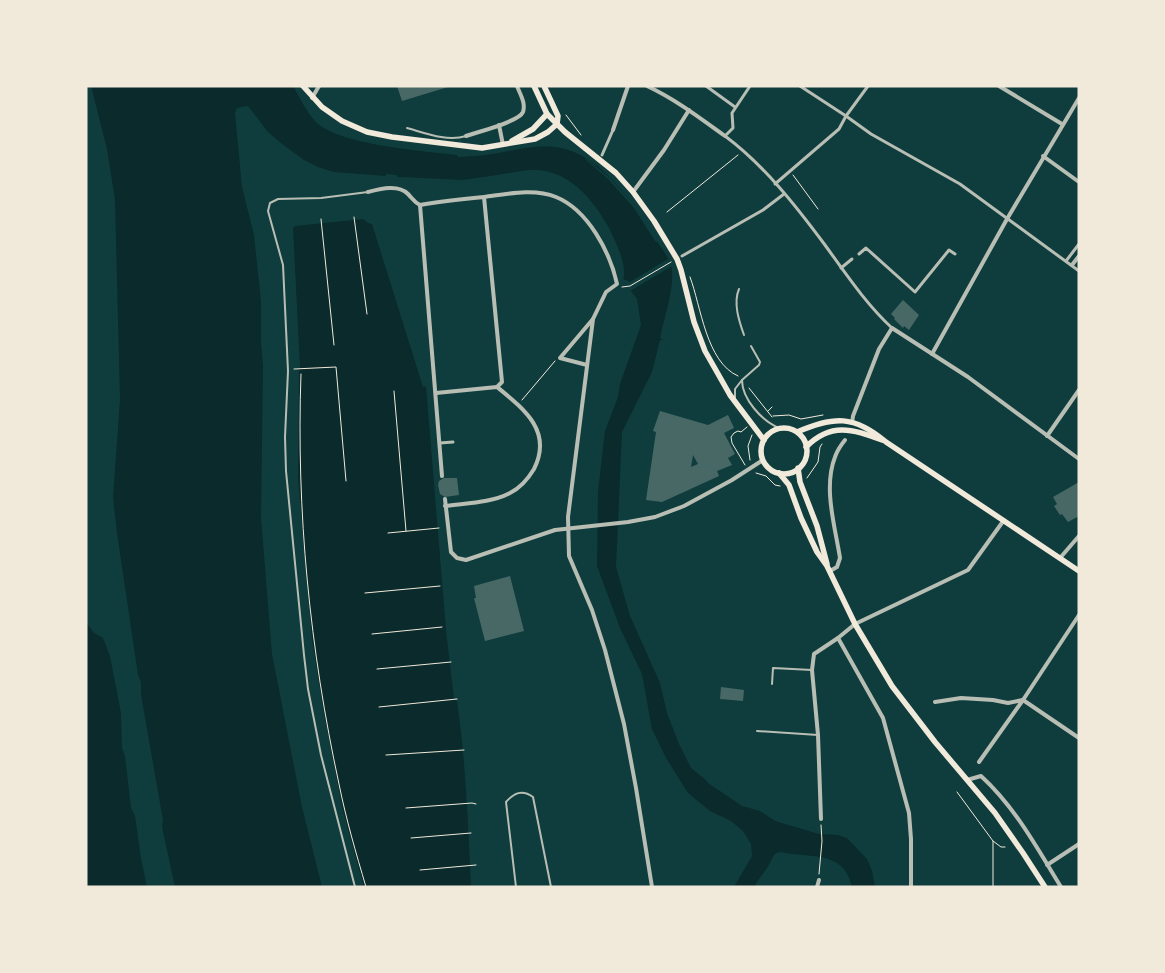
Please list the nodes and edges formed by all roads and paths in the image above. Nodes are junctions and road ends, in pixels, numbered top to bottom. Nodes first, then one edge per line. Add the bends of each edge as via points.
1 (303, 86) edge
2 (319, 86) edge
3 (534, 86) edge
4 (544, 86) edge
5 (628, 86) edge
6 (647, 86) edge
7 (706, 86) edge
8 (750, 86) edge
9 (800, 86) edge
10 (868, 86) edge
11 (999, 86) edge
12 (518, 87) edge
13 (312, 98) junction
14 (1079, 98) edge
15 (735, 106) junction
16 (689, 110) junction
17 (547, 114) junction
18 (846, 116) junction
19 (557, 124) junction
20 (1062, 124) junction
21 (499, 125) junction
22 (407, 128) dead end
23 (613, 130) joint
24 (466, 136) joint
25 (725, 136) junction
26 (503, 145) junction
27 (602, 155) dead end
28 (738, 155) dead end
29 (1043, 156) junction
30 (790, 171) junction
31 (1079, 182) edge
32 (776, 184) junction
33 (368, 192) joint
34 (633, 192) junction
35 (784, 194) junction
36 (484, 197) junction
37 (420, 205) junction
38 (818, 209) dead end
39 (667, 212) dead end
40 (354, 218) dead end
41 (1008, 218) junction
42 (321, 219) dead end
43 (1079, 244) edge
44 (859, 254) dead end
45 (955, 254) dead end
46 (1079, 256) edge
47 (679, 257) junction
48 (852, 259) dead end
49 (1066, 261) junction
50 (671, 262) dead end
51 (1072, 265) junction
52 (841, 268) junction
53 (1079, 271) edge
54 (690, 275) dead end
55 (627, 287) dead end
56 (739, 289) dead end
57 (367, 314) dead end
58 (593, 320) junction
59 (892, 328) junction
60 (744, 335) dead end
61 (334, 345) dead end
62 (751, 346) dead end
63 (932, 354) junction
64 (560, 358) junction
65 (587, 365) junction
66 (293, 369) dead end
67 (301, 374) dead end
68 (742, 380) junction
69 (497, 387) junction
70 (1079, 390) edge
71 (394, 391) dead end
72 (436, 393) junction
73 (736, 403) junction
74 (519, 404) junction
75 (772, 407) dead end
76 (767, 411) junction
77 (772, 416) junction
78 (800, 418) dead end
79 (765, 420) junction
80 (852, 423) junction
81 (754, 426) junction
82 (779, 428) junction
83 (797, 432) junction
84 (1047, 436) junction
85 (764, 440) junction
86 (844, 440) dead end
87 (453, 442) dead end
88 (886, 442) junction
89 (440, 443) junction
90 (806, 447) junction
91 (820, 447) dead end
92 (1079, 459) edge
93 (763, 460) junction
94 (752, 467) junction
95 (798, 468) junction
96 (748, 470) junction
97 (779, 473) junction
98 (810, 474) dead end
99 (442, 476) dead end
100 (346, 481) dead end
101 (775, 485) dead end
102 (445, 499) dead end
103 (445, 506) junction
104 (1004, 520) junction
105 (439, 528) dead end
106 (568, 528) junction
107 (406, 531) junction
108 (388, 533) dead end
109 (1079, 536) edge
110 (1060, 558) junction
111 (829, 569) junction
112 (1079, 571) edge
113 (440, 586) dead end
114 (365, 593) dead end
115 (1079, 615) edge
116 (855, 624) junction
117 (442, 627) dead end
118 (372, 634) dead end
119 (838, 638) junction
120 (452, 662) dead end
121 (377, 669) dead end
122 (812, 670) junction
123 (772, 684) dead end
124 (457, 699) dead end
125 (1023, 700) junction
126 (935, 702) dead end
127 (380, 707) dead end
128 (757, 731) dead end
129 (818, 735) junction
130 (1079, 738) edge
131 (464, 750) dead end
132 (386, 755) dead end
133 (979, 762) dead end
134 (967, 780) junction
135 (957, 792) dead end
136 (476, 804) dead end
137 (406, 808) dead end
138 (821, 820) joint
139 (472, 833) dead end
140 (411, 838) dead end
141 (994, 841) junction
142 (1079, 844) edge
143 (1005, 847) dead end
144 (476, 865) dead end
145 (1047, 865) junction
146 (420, 870) dead end
147 (818, 880) joint
148 (355, 887) edge
149 (366, 887) edge
150 (516, 887) edge
151 (551, 887) edge
152 (652, 887) edge
153 (817, 887) edge
154 (911, 887) edge
155 (993, 887) edge
156 (1044, 887) edge
157 (1061, 887) edge

1 - 13 main road
2 - 13 street
3 - 17 main road
4 - 19 main road via 558,116
5 - 23 street
6 - 16 street
7 - 15 street
8 - 15 street
9 - 18 street
10 - 18 street
11 - 20 street
12 - 21 street via 524,102 523,112 518,118
13 - 26 main road via 342,121 367,132 471,147
14 - 20 street
15 - 25 street via 733,128
16 - 25 street
16 - 34 street
17 - 19 main road
17 - 26 main road via 526,134
18 - 30 street via 838,129
18 - 41 street via 892,147 960,184
19 - 26 main road via 542,136
19 - 34 main road via 616,173
20 - 29 street
21 - 24 street
21 - 26 street
22 - 24 lane via 455,138
23 - 27 street
25 - 32 street
28 - 39 path
29 - 31 street
29 - 41 street
30 - 32 street
30 - 38 path
32 - 35 street
33 - 37 street via 385,188 402,190
33 - 148 lane via 278,200 270,203 268,212 283,265 288,372 286,471 304,655 321,755
34 - 47 main road
35 - 47 street via 763,210
35 - 52 street
36 - 37 street
36 - 58 street via 533,192 554,196 582,214 594,230 617,284 606,292
36 - 69 street via 502,382
37 - 72 street
40 - 57 path
41 - 49 street
41 - 63 street
42 - 61 path
43 - 49 street
44 - 45 street via 866,248 915,292 949,250
46 - 51 street
47 - 73 main road via 699,336 720,380
48 - 52 street
49 - 51 street
50 - 55 path
51 - 53 street
52 - 59 street
54 - 68 path via 709,340 725,368
56 - 60 lane via 737,311
58 - 64 street
58 - 65 street
59 - 63 street
59 - 80 street via 879,349
62 - 68 lane via 760,362
63 - 84 street
64 - 65 street
64 - 74 path
65 - 106 street
66 - 100 path via 336,367
67 - 149 path via 302,496 316,653 338,782
68 - 73 lane via 735,389
68 - 76 path
68 - 79 lane via 742,389
69 - 72 street
69 - 74 street
70 - 84 street
71 - 107 path
72 - 89 street
73 - 81 main road
74 - 103 street via 534,424 540,441 537,463 530,476 510,493
75 - 76 path
76 - 77 path
77 - 78 path
77 - 79 path
79 - 82 lane
80 - 83 main road via 826,422
80 - 88 main road via 867,427
81 - 85 main road
81 - 94 path via 748,446
81 - 96 path via 731,437
82 - 83 main road
82 - 85 main road
83 - 90 main road
84 - 92 street
85 - 93 main road via 761,449
86 - 111 street via 835,456 830,477 840,558 838,567
87 - 89 street
88 - 90 main road via 859,432 839,430 822,434
88 - 104 main road
89 - 99 street
90 - 95 main road via 805,458
91 - 98 path via 818,462
93 - 94 street
93 - 97 main road via 770,469
94 - 96 street
94 - 101 path
95 - 97 main road
95 - 111 main road
96 - 106 street via 684,506 655,517
97 - 111 main road via 789,486 817,552
102 - 103 street
103 - 106 street via 451,552 466,560
104 - 110 main road
104 - 116 street via 968,570
105 - 107 path
106 - 152 street via 569,556 606,650 624,724
107 - 108 path
109 - 110 street
110 - 112 main road
111 - 116 main road
113 - 114 path
115 - 125 street
116 - 119 street
116 - 134 main road via 900,698
117 - 118 path
119 - 122 street via 814,654
119 - 154 street via 882,718 909,813
120 - 121 path
122 - 123 lane via 773,668
122 - 129 street
124 - 127 path
125 - 126 street via 1008,703 961,698
125 - 130 street
125 - 133 street
128 - 129 lane
129 - 138 street
131 - 132 path
134 - 145 street via 981,776 994,788 1012,809
134 - 156 main road via 1010,833
135 - 141 path
136 - 137 path
138 - 147 path
139 - 140 path
141 - 143 path
141 - 155 path
142 - 145 street
144 - 146 path
145 - 157 street
147 - 153 street
150 - 151 lane via 506,802 518,792 527,792 533,797

